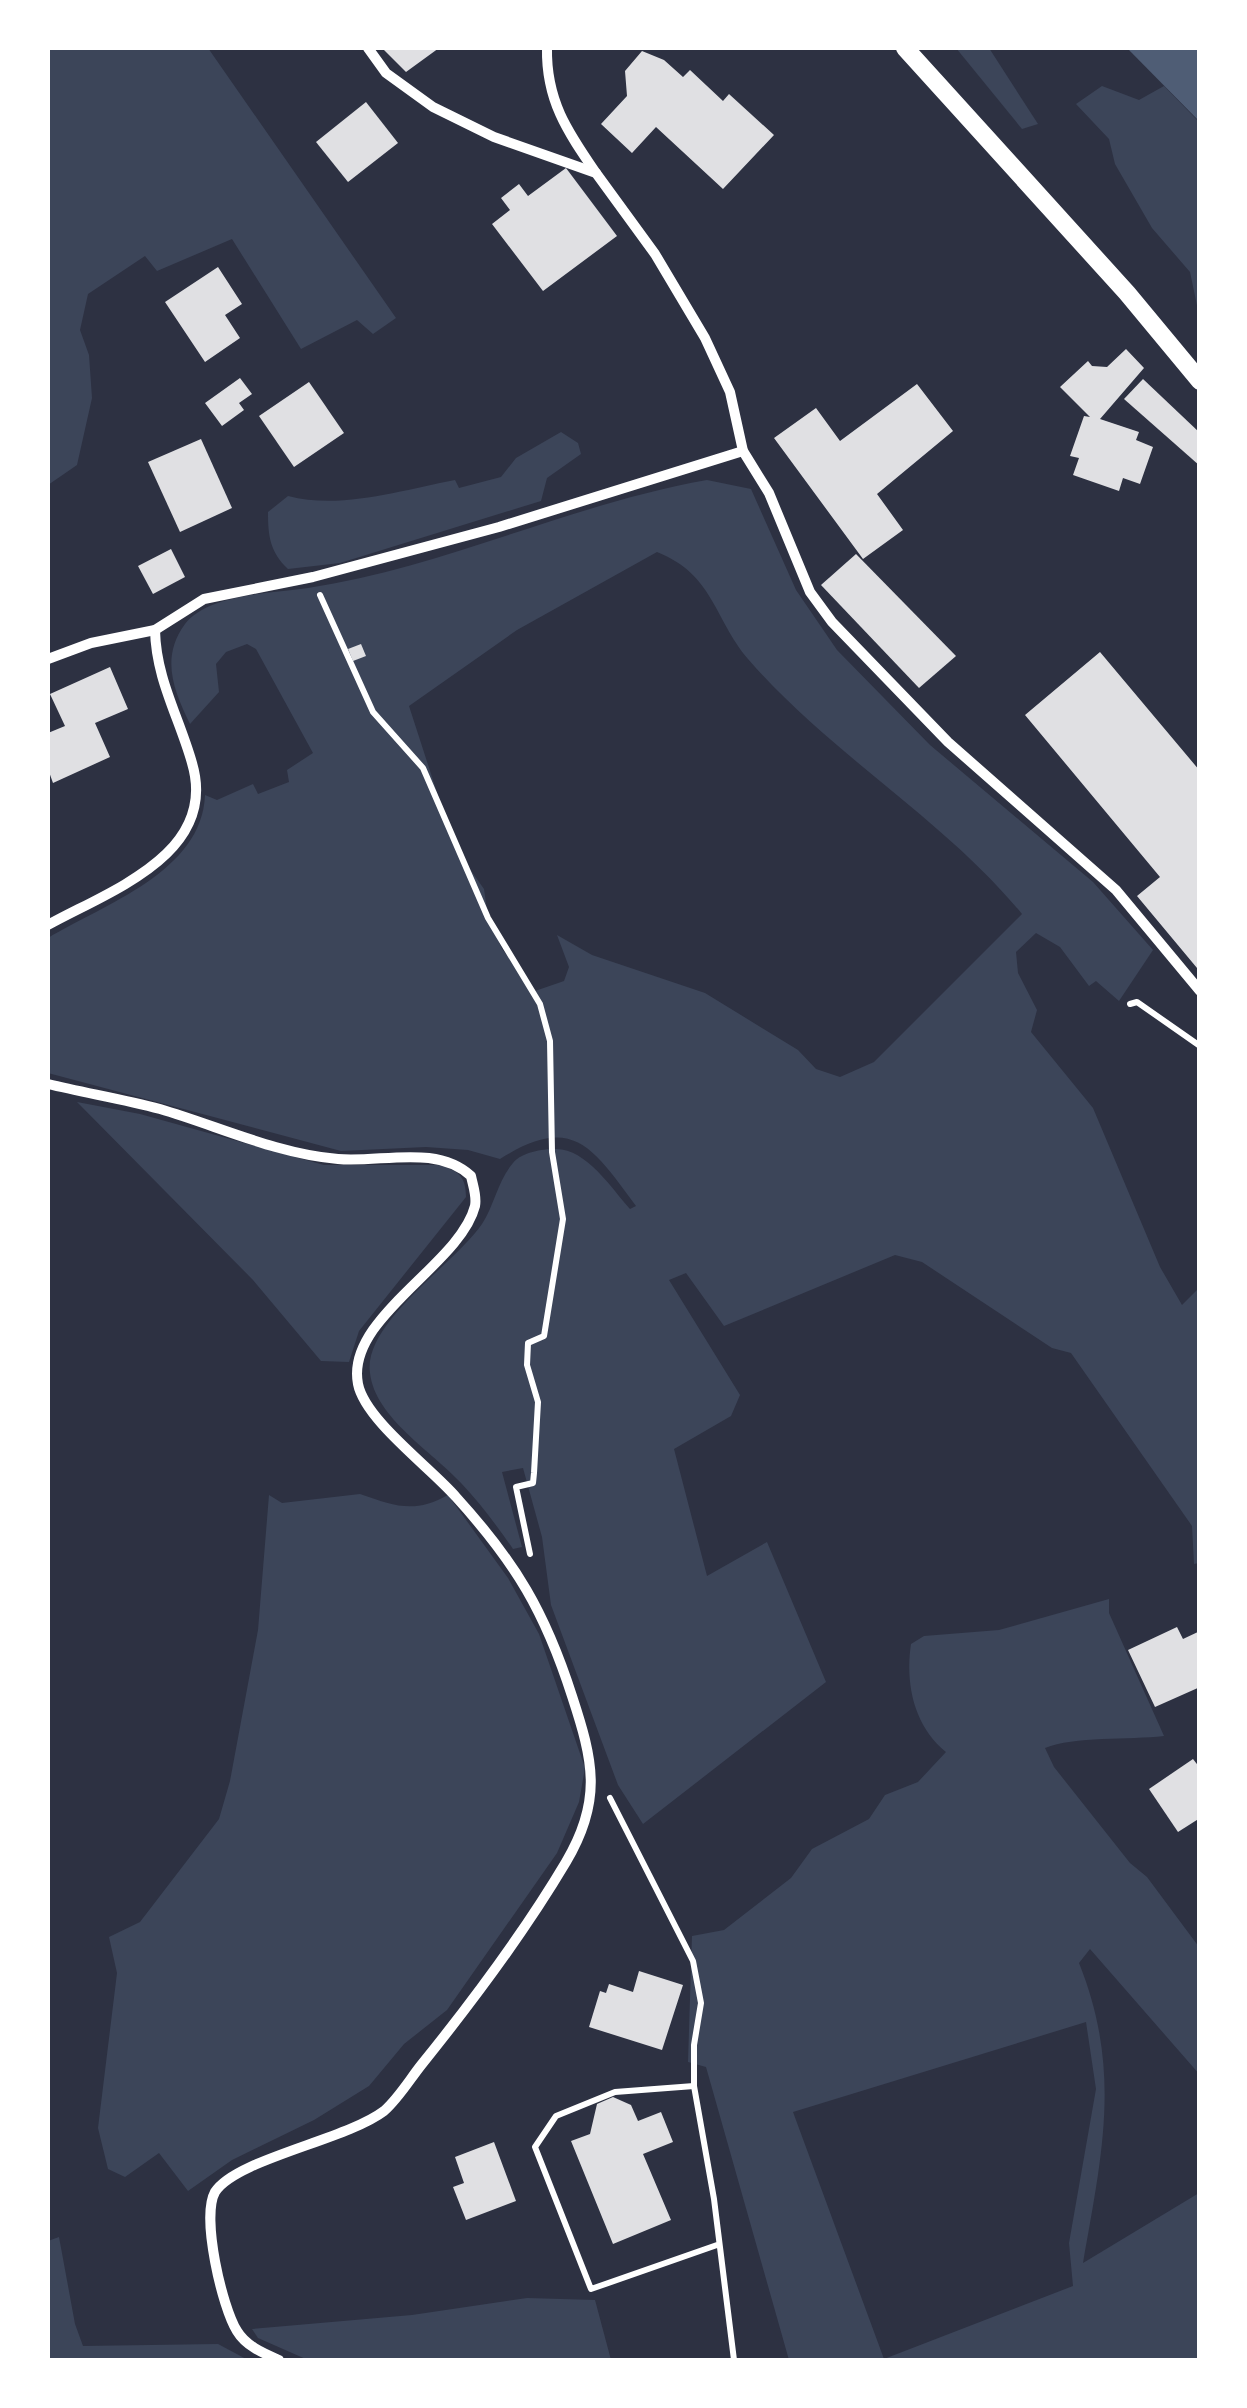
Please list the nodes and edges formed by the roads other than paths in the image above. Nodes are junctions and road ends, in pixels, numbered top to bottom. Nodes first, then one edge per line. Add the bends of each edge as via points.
1 (368, 48) edge
2 (547, 48) edge
3 (906, 48) edge
4 (596, 173) junction
5 (1200, 382) edge
6 (744, 451) junction
7 (155, 630) junction
8 (48, 658) edge
9 (48, 925) edge
10 (1200, 991) edge
11 (48, 1084) edge
12 (279, 2360) edge

1 - 4 street via 386,73 433,107
2 - 4 street via 560,120
3 - 5 street
4 - 6 street via 705,338 730,392
6 - 7 street via 499,527 204,599
6 - 10 street via 810,592 832,622 948,742 1116,890
7 - 8 street
7 - 9 street via 156,658 193,766 189,824 164,859
11 - 12 street via 157,1108 304,1154 434,1159 471,1176 476,1196 467,1223 374,1329 357,1380 392,1433 456,1496 524,1580 553,1636 591,1754 586,1821 566,1862 386,2110 243,2172 213,2196 215,2258 230,2318 244,2341

